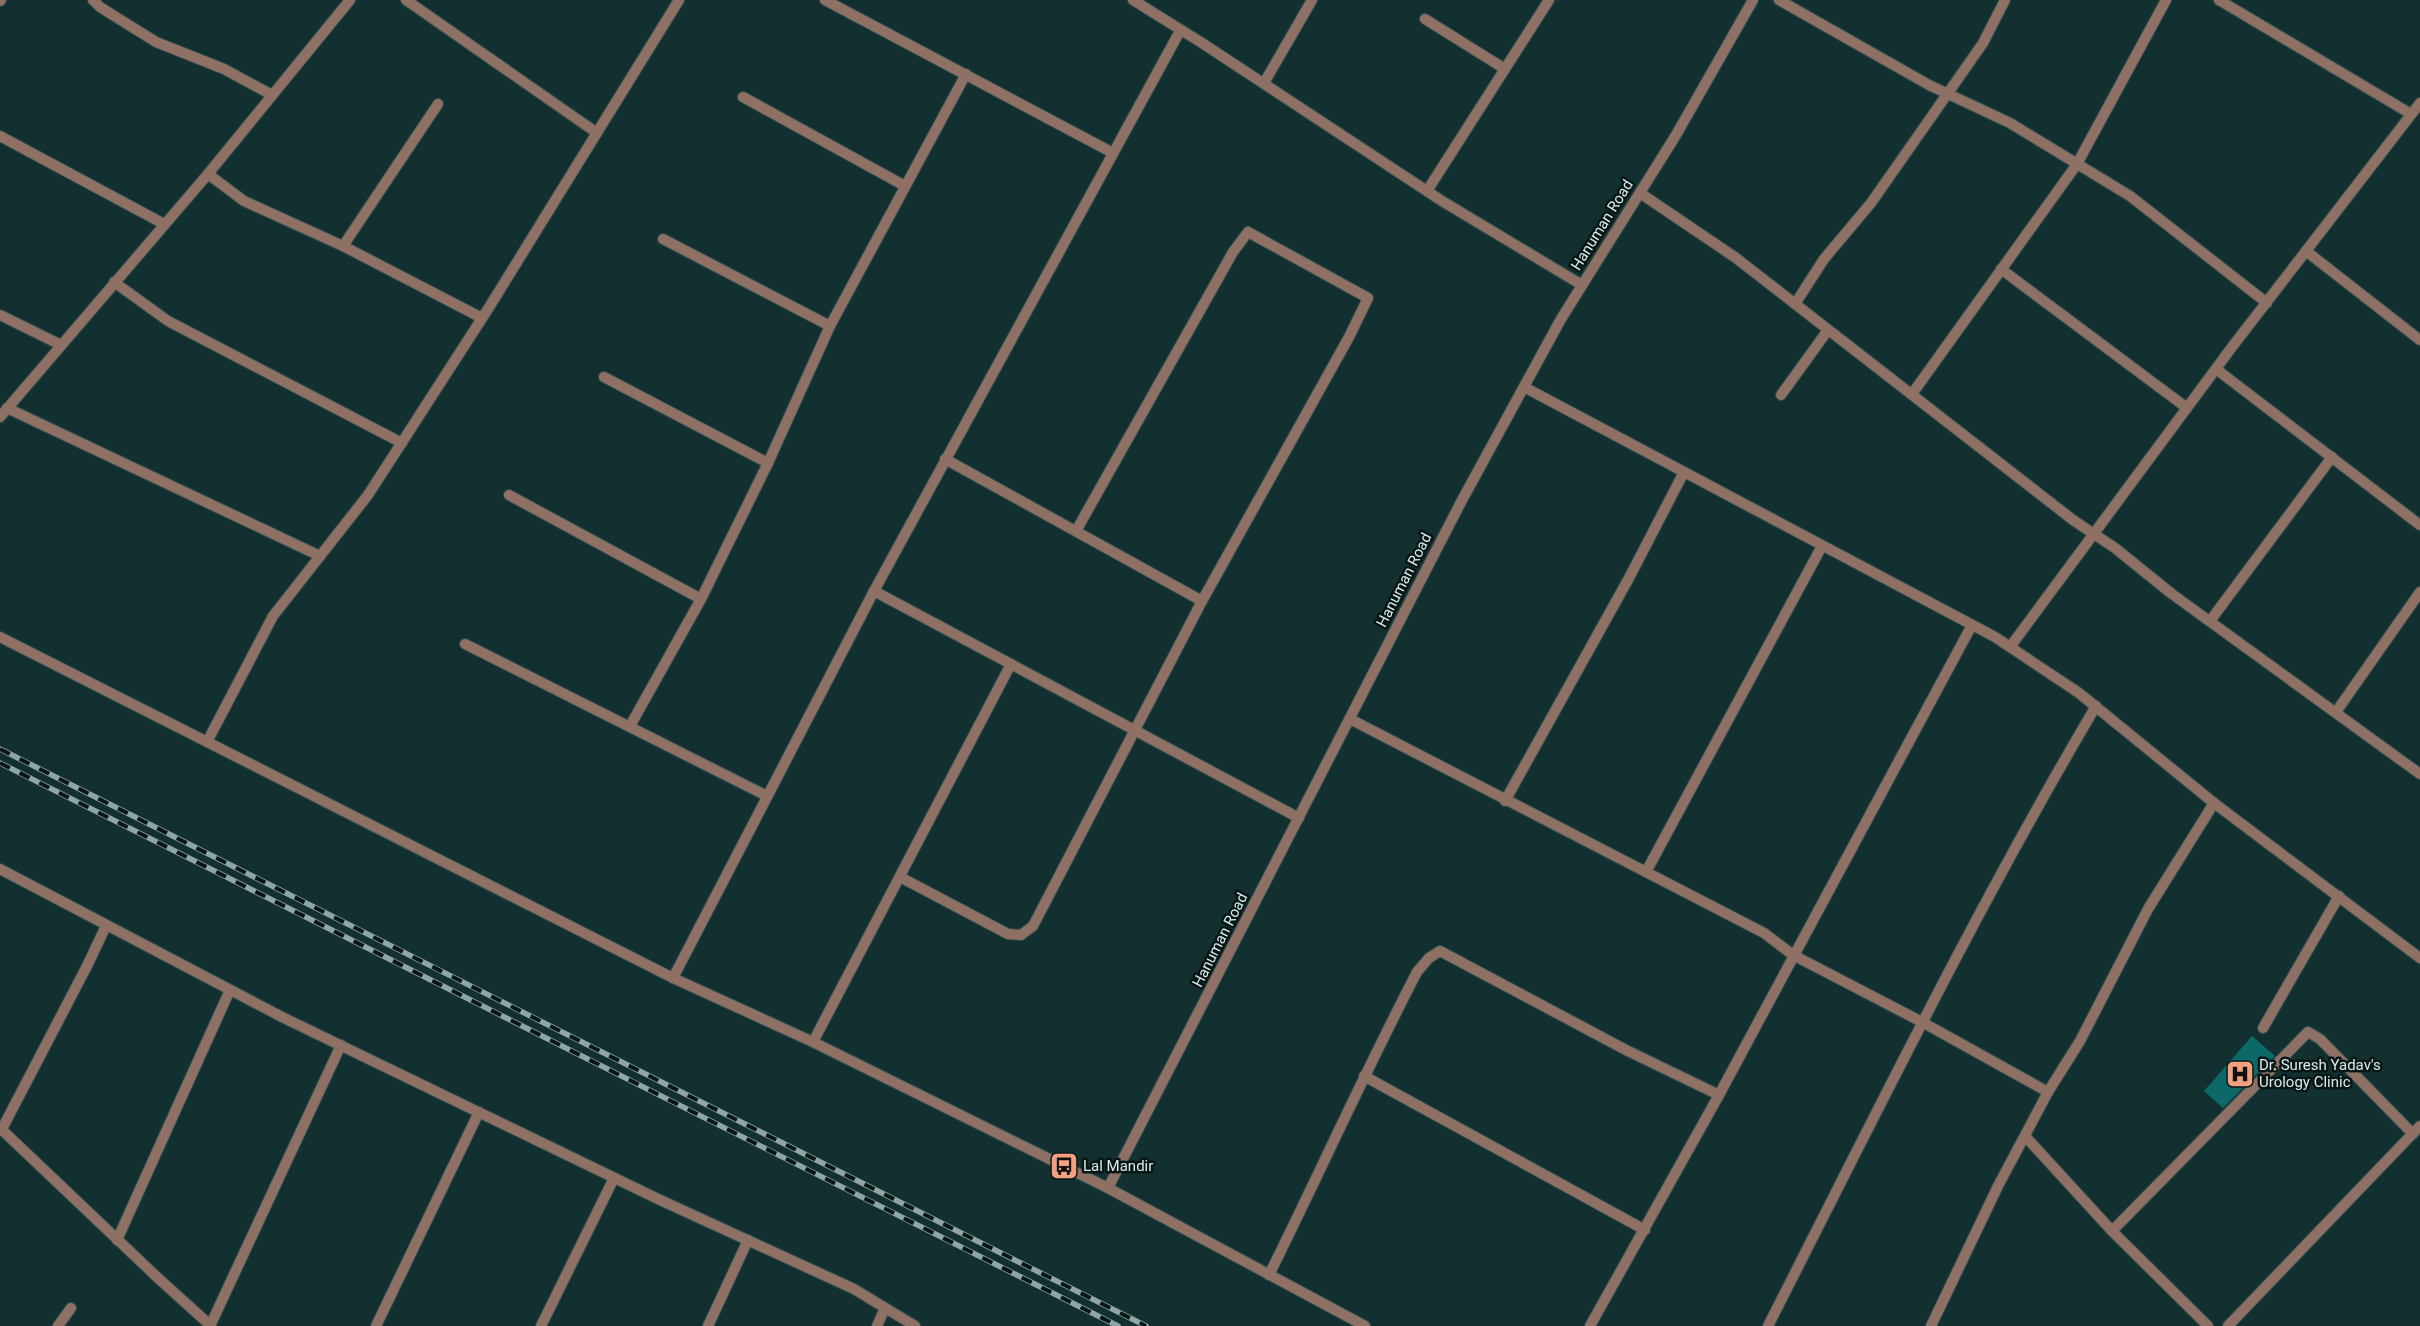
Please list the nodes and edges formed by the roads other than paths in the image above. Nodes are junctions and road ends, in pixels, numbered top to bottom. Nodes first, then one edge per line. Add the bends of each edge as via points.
1 (93, 0) edge
2 (350, 0) edge
3 (406, 0) edge
4 (679, 0) edge
5 (826, 0) edge
6 (1133, 0) edge
7 (1312, 0) edge
8 (1549, 0) edge
9 (1753, 0) edge
10 (1779, 0) edge
11 (2005, 0) edge
12 (2166, 0) edge
13 (2219, 0) edge
14 (1425, 19) dead end
15 (1180, 31) junction
16 (1505, 69) junction
17 (966, 74) junction
18 (1264, 83) junction
19 (1948, 93) junction
20 (272, 95) junction
21 (743, 96) dead end
22 (2420, 102) edge
23 (438, 104) dead end
24 (2412, 114) junction
25 (597, 133) junction
26 (0, 136) edge
27 (1112, 153) junction
28 (2077, 164) junction
29 (208, 174) junction
30 (905, 186) junction
31 (1427, 191) junction
32 (1640, 193) junction
33 (164, 224) junction
34 (663, 240) dead end
35 (343, 246) junction
36 (2306, 251) junction
37 (2001, 269) junction
38 (114, 282) junction
39 (1582, 285) junction
40 (2267, 303) junction
41 (1795, 304) junction
42 (0, 315) edge
43 (482, 318) junction
44 (830, 326) junction
45 (1828, 330) junction
46 (2420, 340) edge
47 (61, 345) junction
48 (2216, 369) junction
49 (604, 377) dead end
50 (1524, 387) junction
51 (1912, 394) junction
52 (1781, 395) dead end
53 (8, 408) junction
54 (2187, 408) junction
55 (0, 417) edge
56 (402, 443) junction
57 (2332, 457) junction
58 (945, 459) junction
59 (768, 463) junction
60 (1684, 472) junction
61 (509, 495) dead end
62 (2420, 525) edge
63 (1076, 531) junction
64 (2092, 534) junction
65 (1822, 546) junction
66 (320, 556) junction
67 (874, 591) junction
68 (2420, 592) edge
69 (701, 600) junction
70 (1202, 601) junction
71 (2210, 621) junction
72 (1972, 625) junction
73 (0, 637) edge
74 (465, 644) dead end
75 (2010, 647) junction
76 (1011, 664) junction
77 (2096, 706) junction
78 (2336, 712) junction
79 (1350, 719) junction
80 (630, 726) junction
81 (1135, 732) junction
82 (207, 742) junction
83 (2420, 774) edge
84 (767, 796) junction
85 (1505, 801) junction
86 (2214, 803) junction
87 (1299, 818) junction
88 (0, 870) edge
89 (1646, 872) junction
90 (900, 877) junction
91 (2339, 896) junction
92 (106, 926) junction
93 (1794, 955) junction
94 (2420, 958) edge
95 (673, 978) junction
96 (230, 990) junction
97 (1922, 1022) junction
98 (2263, 1028) dead end
99 (813, 1042) junction
100 (341, 1045) junction
101 (1364, 1076) junction
102 (2048, 1092) junction
103 (1719, 1095) junction
104 (479, 1112) junction
105 (1, 1128) edge
106 (2416, 1130) edge
107 (2025, 1136) junction
108 (614, 1178) junction
109 (1108, 1188) junction
110 (1645, 1230) junction
111 (2112, 1231) junction
112 (117, 1240) junction
113 (748, 1240) junction
114 (1269, 1275) junction
115 (71, 1308) dead end
116 (885, 1308) junction
117 (58, 1326) edge
118 (211, 1326) edge
119 (376, 1326) edge
120 (541, 1326) edge
121 (708, 1326) edge
122 (876, 1326) edge
123 (915, 1326) edge
124 (1365, 1326) edge
125 (1590, 1326) edge
126 (1768, 1326) edge
127 (1931, 1326) edge
128 (2208, 1326) edge
129 (2228, 1326) edge

1 - 20 street via 156,42 224,69
2 - 20 street
3 - 25 street
4 - 25 street
5 - 17 street
6 - 15 street
7 - 18 street
8 - 16 street
9 - 32 street, Hanuman Road
10 - 19 street
11 - 19 street via 1983,43
12 - 28 street
13 - 24 street
14 - 16 street
15 - 18 street
15 - 27 street
16 - 31 street
17 - 27 street
17 - 30 street
18 - 31 street
19 - 28 street via 2010,123
19 - 41 street
20 - 29 street
21 - 30 street
22 - 24 street
23 - 35 street
24 - 36 street
25 - 43 street
26 - 33 street
27 - 58 street
28 - 37 street
28 - 40 street via 2130,196
29 - 33 street
29 - 35 street via 244,201
30 - 44 street
31 - 39 street
32 - 39 street, Hanuman Road
32 - 41 street via 1736,258
33 - 38 street
34 - 44 street
35 - 43 street
36 - 40 street
36 - 46 street
37 - 51 street
37 - 54 street
38 - 47 street
38 - 56 street via 168,321
39 - 50 street, Hanuman Road
40 - 48 street
41 - 45 street
42 - 47 street
43 - 56 street
44 - 59 street
45 - 51 street
45 - 52 street
47 - 53 street
48 - 54 street
48 - 57 street
49 - 59 street
50 - 60 street
50 - 79 street, Hanuman Road
51 - 64 street
53 - 55 street
53 - 66 street
54 - 64 street
56 - 66 street
57 - 62 street
57 - 71 street
58 - 63 street
58 - 67 street
59 - 69 street
60 - 65 street
60 - 85 street
61 - 69 street
63 - 70 street
63 - 70 street via 1233,252 1248,232 1256,235 1368,298
64 - 71 street
64 - 75 street
65 - 72 street
65 - 89 street
66 - 82 street via 273,616
67 - 76 street
67 - 84 street
68 - 78 street
69 - 80 street
70 - 81 street
71 - 78 street
72 - 75 street
72 - 93 street
73 - 82 street
74 - 80 street
75 - 77 street
76 - 81 street
76 - 90 street
77 - 86 street
77 - 97 street via 2039,802
78 - 83 street
79 - 85 street
79 - 87 street, Hanuman Road
80 - 84 street
81 - 87 street
81 - 90 street via 1033,926 1021,934 1008,934 992,927
82 - 95 street
84 - 95 street
85 - 89 street
86 - 91 street
86 - 102 street via 2148,909 2080,1041
87 - 109 street, Hanuman Road
88 - 92 street
89 - 93 street via 1764,933
90 - 99 street
91 - 94 street
91 - 98 street
92 - 96 street
92 - 105 street
93 - 97 street
93 - 103 street
95 - 99 street
96 - 100 street
96 - 112 street
97 - 102 street
97 - 126 street
99 - 109 street
100 - 104 street
100 - 118 street
101 - 103 street via 1417,972 1440,951 1626,1050
101 - 110 street
101 - 114 street
102 - 107 street
103 - 110 street
104 - 108 street
104 - 119 street
105 - 112 street
106 - 111 street via 2320,1039 2308,1032
106 - 129 street
107 - 111 street
107 - 127 street
108 - 113 street
108 - 120 street
109 - 114 street
110 - 125 street
111 - 128 street
112 - 118 street
113 - 116 street via 854,1289
113 - 121 street
114 - 124 street
115 - 117 street
116 - 122 street
116 - 123 street

